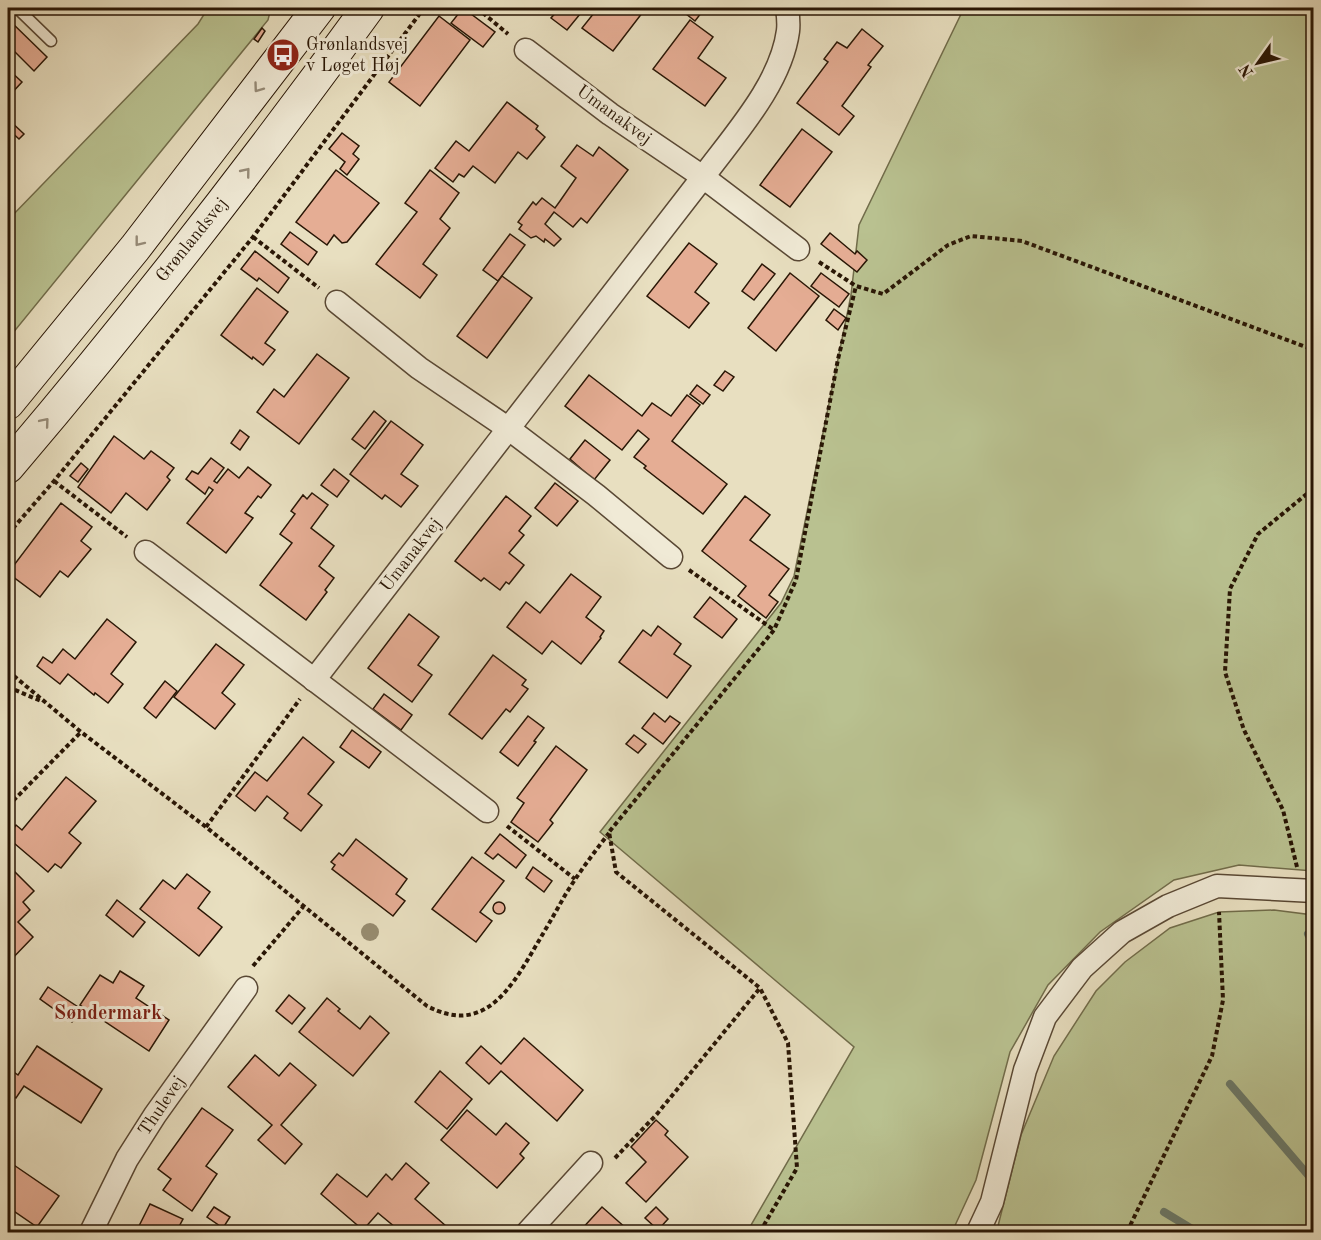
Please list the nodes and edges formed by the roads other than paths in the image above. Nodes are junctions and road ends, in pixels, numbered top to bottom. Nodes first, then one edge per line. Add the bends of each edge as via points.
1 (17, 8) edge
2 (319, 8) edge
3 (368, 8) edge
4 (787, 8) edge
5 (51, 41) dead end
6 (526, 50) road end
7 (703, 177) junction
8 (798, 249) road end
9 (337, 302) road end
10 (8, 403) edge
11 (509, 429) junction
12 (8, 466) edge
13 (146, 552) road end
14 (671, 557) road end
15 (314, 680) junction
16 (487, 810) road end
17 (1308, 890) edge
18 (246, 988) road end
19 (591, 1163) road end
20 (91, 1233) edge
21 (528, 1233) edge
22 (978, 1233) edge

1 - 5 lane
2 -> 10 street via 135,248
12 -> 3 street, Grønlandsvej via 269,143
4 - 7 street, Umanakvej via 789,29 780,64
6 - 7 street, Umanakvej via 610,114
7 - 8 street, Umanakvej
7 - 11 street, Umanakvej
9 - 11 street via 419,368
11 - 14 street
11 - 15 street, Umanakvej
13 - 15 street
15 - 16 street
17 - 22 street via 1217,886 1168,906 1122,932 1082,968 1045,1017 1025,1070 992,1202
18 - 20 street, Thulevej via 154,1115 127,1159
19 - 21 street

